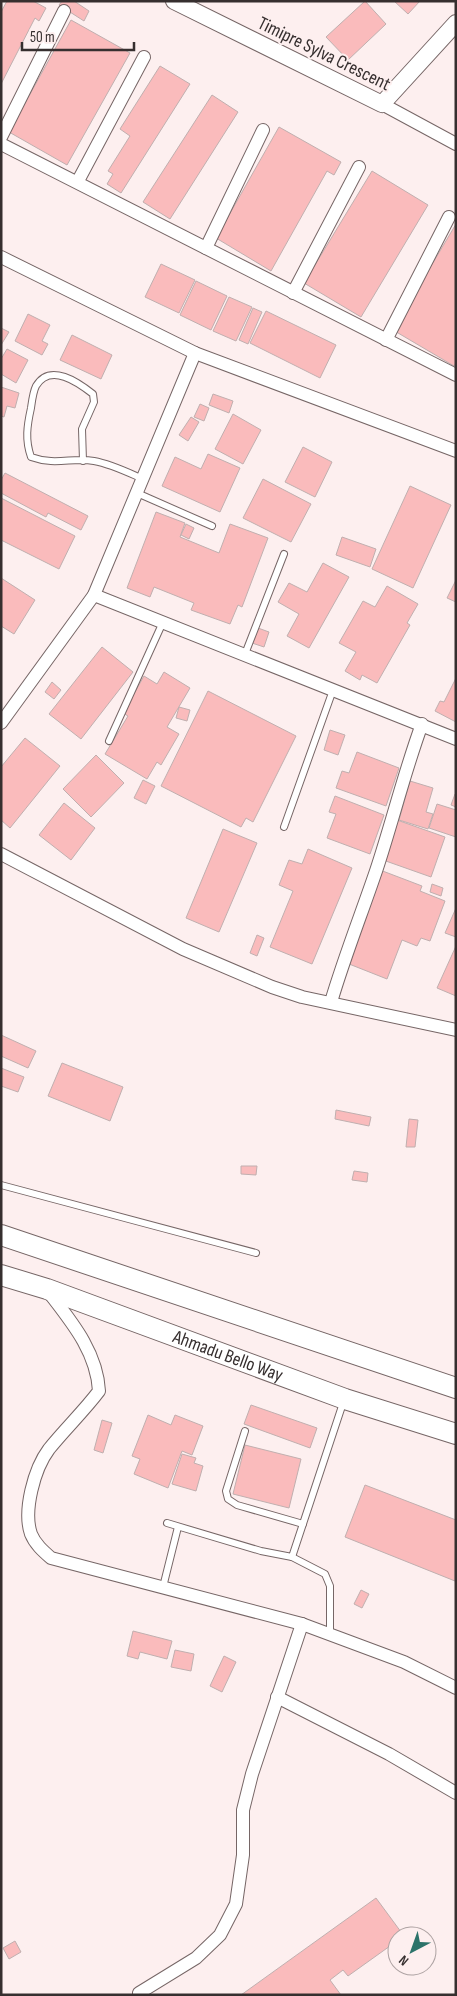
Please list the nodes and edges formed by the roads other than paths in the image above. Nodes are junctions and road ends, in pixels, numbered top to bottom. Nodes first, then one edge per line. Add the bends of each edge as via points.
1 (174, 1) edge
2 (64, 11) dead end
3 (456, 23) edge
4 (144, 57) dead end
5 (382, 104) junction
6 (263, 130) dead end
7 (1, 137) edge
8 (1, 144) edge
9 (456, 144) edge
10 (359, 167) dead end
11 (78, 181) junction
12 (449, 217) dead end
13 (206, 248) junction
14 (1, 257) edge
15 (293, 293) junction
16 (386, 340) junction
17 (196, 353) junction
18 (456, 375) edge
19 (456, 451) edge
20 (83, 461) junction
21 (143, 479) junction
22 (137, 493) junction
23 (212, 526) dead end
24 (284, 554) dead end
25 (94, 595) junction
26 (163, 622) junction
27 (244, 654) junction
28 (333, 690) junction
29 (1, 723) edge
30 (422, 724) junction
31 (456, 739) edge
32 (110, 741) dead end
33 (284, 827) dead end
34 (1, 854) edge
35 (331, 1002) junction
36 (456, 1030) edge
37 (1, 1185) edge
38 (1, 1235) edge
39 (256, 1253) dead end
40 (1, 1275) edge
41 (46, 1289) junction
42 (456, 1388) edge
43 (345, 1399) junction
44 (245, 1431) dead end
45 (456, 1434) edge
46 (168, 1524) dead end
47 (303, 1524) junction
48 (178, 1527) junction
49 (292, 1557) junction
50 (163, 1587) junction
51 (302, 1624) junction
52 (330, 1634) junction
53 (456, 1688) edge
54 (277, 1697) junction
55 (456, 1793) edge
56 (139, 1994) dead end

1 - 5 street, Timipre Sylva Crescent
2 - 7 street
3 - 5 street
4 - 11 street
5 - 9 street, Timipre Sylva Crescent
6 - 13 street
8 - 11 street
10 - 15 street
11 - 13 street
12 - 16 street
13 - 15 street
14 - 17 street
15 - 16 street
16 - 18 street
17 - 19 street
17 - 21 street
20 - 20 lane via 59,463 31,457 26,441 35,387 49,375 66,377 93,394 94,402 82,429
20 - 21 lane via 116,468
21 - 22 street
22 - 23 lane
22 - 25 street
24 - 27 lane
25 - 26 street
25 - 29 street
26 - 27 street
26 - 32 lane
27 - 28 street
28 - 30 street
28 - 33 lane
30 - 31 street
30 - 35 street
34 - 35 street via 213,964 302,997
35 - 36 street
37 - 39 lane
38 - 42 main road
40 - 41 main road, Ahmadu Bello Way
41 - 43 main road, Ahmadu Bello Way
41 - 50 street via 80,1335 98,1372 99,1390 48,1451 34,1482 28,1507 31,1533 38,1546 51,1558
43 - 45 main road, Ahmadu Bello Way
43 - 47 lane
44 - 47 lane via 226,1491 228,1499 237,1505
46 - 48 lane
47 - 49 lane
48 - 49 lane
48 - 50 lane
49 - 52 lane via 325,1574 330,1586
50 - 51 street
51 - 52 street
51 - 54 street
52 - 53 street via 404,1662
54 - 55 street via 390,1754
54 - 56 street via 243,1810 243,1855 236,1904 220,1935 196,1958

